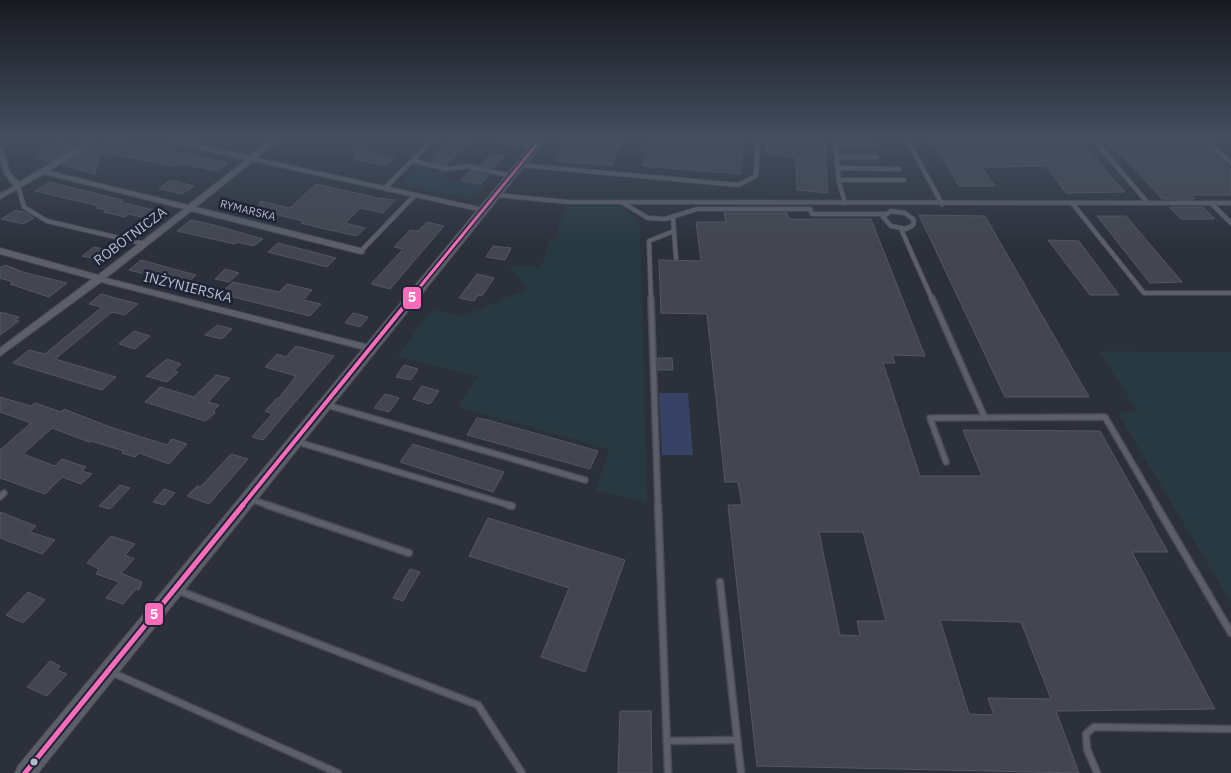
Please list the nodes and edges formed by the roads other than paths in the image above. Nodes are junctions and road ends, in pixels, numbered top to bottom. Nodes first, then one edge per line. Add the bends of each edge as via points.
1 (8, 175) edge
2 (35, 175) edge
3 (59, 175) edge
4 (229, 175) edge
5 (327, 175) edge
6 (398, 175) edge
7 (511, 175) edge
8 (590, 175) edge
9 (756, 175) edge
10 (839, 175) edge
11 (926, 175) edge
12 (1124, 175) edge
13 (839, 180) junction
14 (904, 180) dead end
15 (18, 186) junction
16 (385, 188) junction
17 (496, 194) junction
18 (415, 195) junction
19 (0, 197) edge
20 (622, 202) junction
21 (1231, 202) edge
22 (846, 203) junction
23 (1072, 203) junction
24 (1148, 203) junction
25 (1211, 203) junction
26 (942, 204) junction
27 (191, 207) junction
28 (483, 210) junction
29 (884, 214) junction
30 (673, 218) junction
31 (1231, 223) edge
32 (901, 229) junction
33 (674, 231) junction
34 (145, 244) junction
35 (0, 251) edge
36 (360, 251) joint
37 (676, 258) dead end
38 (97, 278) junction
39 (1231, 293) edge
40 (370, 348) junction
41 (0, 353) edge
42 (324, 404) junction
43 (985, 418) junction
44 (295, 441) junction
45 (946, 462) dead end
46 (586, 480) dead end
47 (247, 498) junction
48 (512, 506) dead end
49 (410, 553) dead end
50 (720, 582) dead end
51 (174, 589) junction
52 (1231, 633) edge
53 (109, 670) junction
54 (1231, 729) edge
55 (737, 740) junction
56 (667, 741) junction
57 (25, 773) edge
58 (338, 773) edge
59 (522, 773) edge
60 (668, 773) edge
61 (741, 773) edge
62 (1097, 773) edge

1 - 15 street
2 - 15 street
3 - 27 street, RYMARSKA
4 - 27 street, ROBOTNICZA
5 - 16 street
6 - 16 lane
7 - 17 street
8 - 9 lane via 738,185
10 - 13 lane
11 - 26 lane
12 - 24 lane
13 - 14 lane
13 - 22 lane
15 - 19 street
15 - 34 lane via 24,207 47,221
16 - 18 street
17 - 20 lane via 568,202
17 - 28 street
18 - 28 street
18 - 36 lane
20 - 22 lane
20 - 30 lane via 648,218
21 - 25 lane
22 - 26 lane
23 - 24 lane
23 - 26 lane
23 - 39 lane via 1144,293
24 - 25 lane
25 - 31 lane
27 - 34 street, ROBOTNICZA
27 - 36 street, RYMARSKA
28 - 40 street
29 - 30 lane via 812,214 810,209 697,209
29 - 32 lane via 887,223
29 - 32 lane via 891,211 912,217 913,225
30 - 33 lane
32 - 43 lane
33 - 37 lane
33 - 56 lane via 649,241
34 - 38 street, ROBOTNICZA
35 - 38 street, INŻYNIERSKA
38 - 40 street, INŻYNIERSKA
38 - 41 street, ROBOTNICZA
40 - 42 street
42 - 44 street
42 - 46 lane
43 - 45 lane via 930,418
43 - 52 lane via 1105,417
44 - 47 street
44 - 48 lane
47 - 49 lane
47 - 51 street
50 - 55 lane
51 - 53 street
51 - 59 lane via 478,704
53 - 57 street
53 - 58 lane
54 - 62 lane via 1094,727 1086,734 1087,748
55 - 56 lane
55 - 61 lane
56 - 60 lane

